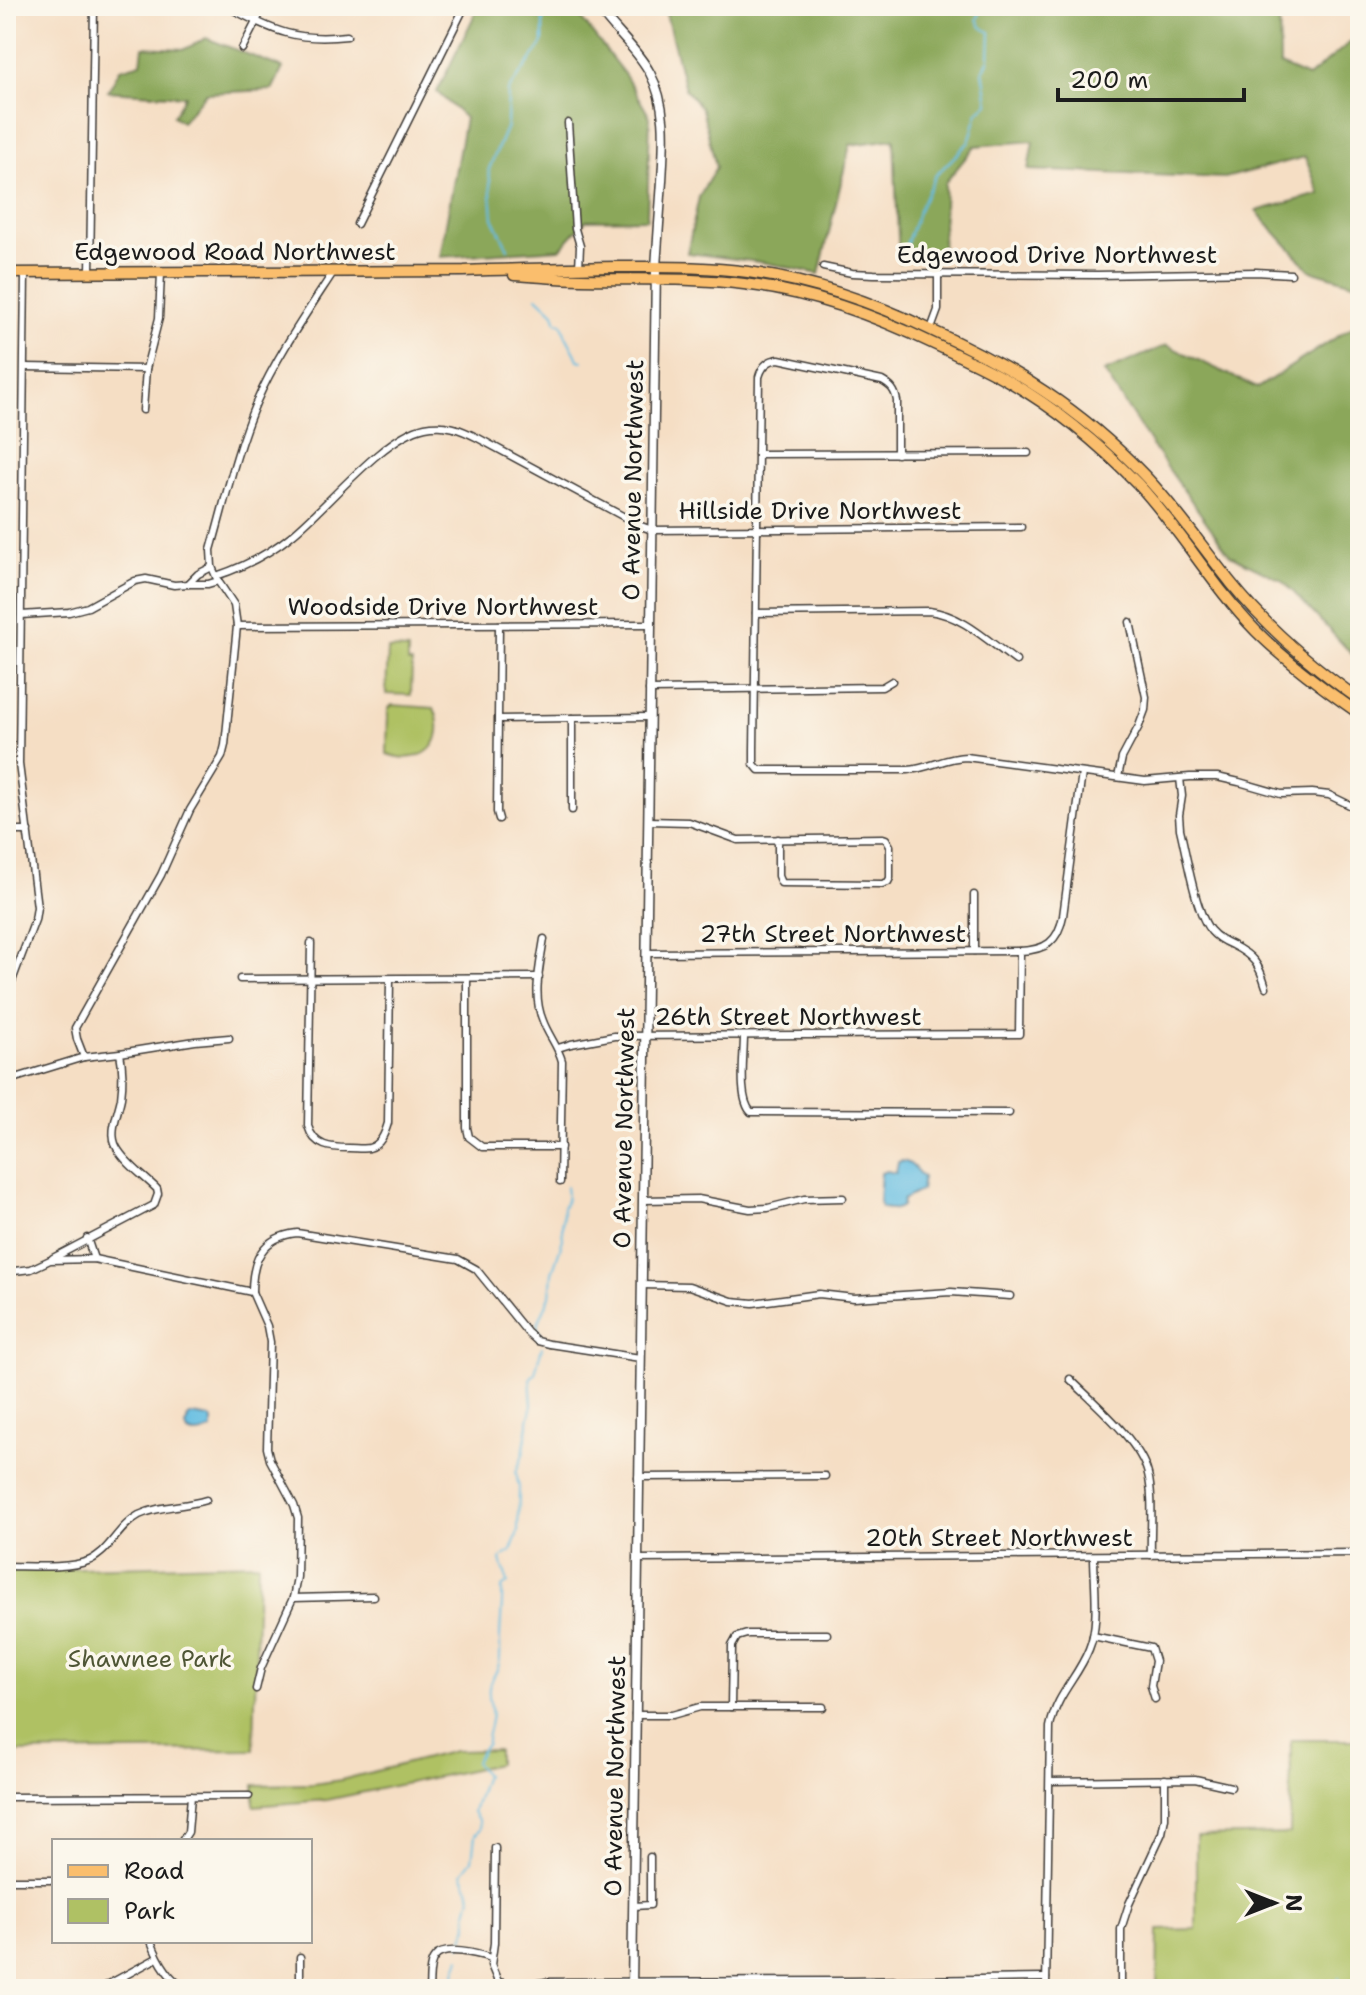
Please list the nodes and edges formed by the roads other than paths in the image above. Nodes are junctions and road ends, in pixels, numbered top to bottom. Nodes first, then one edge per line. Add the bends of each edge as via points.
1 (94, 6) edge
2 (226, 6) edge
3 (264, 6) edge
4 (465, 6) edge
5 (597, 6) edge
6 (256, 22) junction
7 (347, 36) dead end
8 (242, 49) dead end
9 (568, 123) dead end
10 (357, 224) dead end
11 (823, 267) dead end
12 (334, 271) junction
13 (6, 273) edge
14 (25, 273) junction
15 (90, 273) junction
16 (161, 273) junction
17 (656, 273) junction
18 (579, 274) junction
19 (938, 274) junction
20 (1291, 274) dead end
21 (928, 335) junction
22 (25, 367) junction
23 (146, 369) junction
24 (143, 410) dead end
25 (1028, 453) dead end
26 (758, 454) junction
27 (897, 454) junction
28 (1021, 527) dead end
29 (757, 529) junction
30 (652, 530) junction
31 (212, 567) junction
32 (217, 578) junction
33 (188, 584) junction
34 (756, 613) junction
35 (21, 615) junction
36 (1130, 622) dead end
37 (650, 624) junction
38 (499, 625) junction
39 (237, 626) junction
40 (1016, 661) dead end
41 (892, 681) dead end
42 (755, 689) junction
43 (649, 690) junction
44 (1360, 700) edge
45 (1360, 714) edge
46 (649, 717) junction
47 (572, 718) junction
48 (499, 719) junction
49 (1082, 773) junction
50 (1118, 777) junction
51 (1180, 778) junction
52 (572, 810) dead end
53 (1360, 810) edge
54 (499, 819) dead end
55 (648, 821) junction
56 (6, 831) edge
57 (28, 831) junction
58 (778, 839) junction
59 (974, 895) dead end
60 (544, 939) dead end
61 (311, 943) dead end
62 (974, 951) junction
63 (1020, 951) junction
64 (646, 953) junction
65 (539, 977) junction
66 (467, 978) junction
67 (240, 979) dead end
68 (311, 979) junction
69 (390, 979) junction
70 (1266, 987) dead end
71 (6, 997) edge
72 (645, 1036) junction
73 (744, 1036) junction
74 (229, 1038) dead end
75 (558, 1048) junction
76 (120, 1053) junction
77 (84, 1057) junction
78 (6, 1081) edge
79 (1009, 1113) dead end
80 (561, 1147) junction
81 (560, 1182) dead end
82 (843, 1198) dead end
83 (643, 1200) junction
84 (87, 1238) junction
85 (94, 1259) junction
86 (50, 1260) junction
87 (6, 1272) edge
88 (642, 1285) junction
89 (252, 1292) junction
90 (1010, 1296) dead end
91 (640, 1358) junction
92 (1070, 1379) dead end
93 (825, 1476) dead end
94 (638, 1477) junction
95 (206, 1500) dead end
96 (1360, 1553) edge
97 (1151, 1555) junction
98 (1094, 1556) junction
99 (638, 1559) junction
100 (6, 1566) edge
101 (374, 1596) dead end
102 (293, 1598) junction
103 (827, 1634) dead end
104 (1093, 1636) junction
105 (256, 1689) dead end
106 (1155, 1699) dead end
107 (731, 1707) junction
108 (823, 1707) dead end
109 (635, 1715) junction
110 (1165, 1779) junction
111 (1050, 1781) junction
112 (1231, 1787) dead end
113 (191, 1796) junction
114 (249, 1796) dead end
115 (6, 1797) edge
116 (183, 1839) edge
117 (495, 1848) dead end
118 (650, 1857) dead end
119 (6, 1880) edge
120 (52, 1880) edge
121 (634, 1906) junction
122 (152, 1943) edge
123 (300, 1957) dead end
124 (157, 1958) junction
125 (491, 1958) junction
126 (1046, 1978) junction
127 (499, 1986) edge
128 (632, 1986) edge
129 (100, 1989) edge
130 (186, 1989) edge
131 (300, 1989) edge
132 (429, 1989) edge
133 (509, 1989) edge
134 (520, 1989) edge
135 (1046, 1989) edge
136 (1121, 1989) edge

1 - 15 street
2 - 6 street
3 - 6 street
4 - 10 street
5 - 17 street, O Avenue Northwest via 641,58 659,97 664,132
6 - 7 street via 291,36
6 - 8 street
9 - 18 street
11 - 19 street, Edgewood Drive Northwest via 865,274
12 - 16 main road, Edgewood Road Northwest
12 - 18 main road, Edgewood Road Northwest
12 - 31 street via 256,402 211,550
13 - 14 main road, Edgewood Road Northwest
14 - 15 main road, Edgewood Road Northwest
14 - 22 street
15 - 16 main road, Edgewood Road Northwest
16 - 23 street via 159,318
17 - 18 main road, Edgewood Road Northwest
17 - 21 main road, Edgewood Road Northwest via 701,268 801,282 894,312
17 - 30 street, O Avenue Northwest
19 - 20 street, Edgewood Drive Northwest
19 - 21 street via 938,310
21 - 44 main road, Edgewood Road Northwest via 975,350 1016,372 1096,430 1145,476 1265,621
21 - 45 main road, Edgewood Road Northwest via 1060,415 1098,447 1138,485 1256,630
22 - 23 street
22 - 35 street
23 - 24 street
25 - 27 street
26 - 27 street
26 - 27 street via 760,371 768,361 779,359 890,386 897,401
26 - 29 street
28 - 29 street, Hillside Drive Northwest
29 - 30 street, Hillside Drive Northwest
29 - 34 street
30 - 32 street, Hillside Drive Northwest via 457,427 440,425 399,438 292,535
30 - 37 street, O Avenue Northwest
31 - 32 street
31 - 33 street
32 - 33 street, Hillside Drive Northwest via 208,584
32 - 39 street via 234,605
33 - 35 street, Hillside Drive Northwest via 135,581 88,607
34 - 40 street via 943,612
34 - 42 street
35 - 57 street via 19,764
36 - 50 street via 1145,710
37 - 38 street, Woodside Drive Northwest
37 - 43 street, O Avenue Northwest
38 - 39 street, Woodside Drive Northwest
38 - 48 street
39 - 77 street via 222,757 75,1028
41 - 42 street via 882,687
42 - 43 street
42 - 49 street via 754,764 759,770 918,769 966,757
43 - 46 street, O Avenue Northwest
46 - 47 street
46 - 55 street, O Avenue Northwest
47 - 48 street
47 - 52 street
48 - 54 street
49 - 50 street
49 - 63 street via 1059,933 1050,944
50 - 51 street
51 - 53 street via 1217,777 1281,794 1320,793
51 - 70 street via 1179,822 1203,918 1211,931 1253,958
55 - 58 street via 689,822 730,839
55 - 64 street, O Avenue Northwest
56 - 57 street
57 - 71 street via 37,907
58 - 58 street via 886,839 890,878 882,884 781,883
59 - 62 street
60 - 65 street
61 - 68 street
62 - 63 street, 27th Street Northwest
62 - 64 street, 27th Street Northwest
63 - 73 street, 26th Street Northwest via 1019,1034
64 - 72 street, O Avenue Northwest
65 - 66 street
65 - 75 street via 540,1016
66 - 69 street
66 - 80 street via 469,1137 487,1147
67 - 68 street
68 - 69 street
68 - 69 street via 310,1133 325,1146 369,1148 385,1134 388,1123
72 - 73 street, 26th Street Northwest
72 - 75 street, 26th Street Northwest via 614,1036
72 - 83 street, O Avenue Northwest
73 - 79 street via 744,1096 751,1112
74 - 76 street
75 - 80 street
76 - 77 street
76 - 84 street via 114,1144 158,1194 154,1205
77 - 78 street
80 - 81 street
82 - 83 street via 750,1209 698,1199
83 - 88 street, O Avenue Northwest
84 - 85 street
84 - 86 street
85 - 86 street
85 - 89 street
86 - 87 street
88 - 90 street via 689,1286 753,1303 819,1294
88 - 91 street, O Avenue Northwest
89 - 91 street via 262,1250 282,1235 297,1233 458,1259 476,1269 537,1341
89 - 102 street via 270,1342 267,1448 298,1518
91 - 94 street, O Avenue Northwest
92 - 97 street via 1142,1459 1149,1484
93 - 94 street
94 - 99 street, O Avenue Northwest
95 - 100 street via 136,1517 87,1562
96 - 97 street, 20th Street Northwest
97 - 98 street, 20th Street Northwest
98 - 99 street, 20th Street Northwest
98 - 104 street
99 - 109 street, O Avenue Northwest
101 - 102 street
102 - 105 street
103 - 107 street via 737,1637 732,1646
104 - 106 street via 1151,1648
104 - 111 street via 1053,1711
107 - 108 street
107 - 109 street
109 - 121 street, O Avenue Northwest
110 - 111 street
110 - 112 street
110 - 136 street via 1162,1833 1121,1929
111 - 126 street
113 - 114 street
113 - 115 street
113 - 116 street
117 - 125 street
118 - 121 street via 650,1905
119 - 120 street
121 - 128 street, O Avenue Northwest
122 - 124 street
123 - 131 street
124 - 129 street
124 - 130 street
125 - 127 street
125 - 132 street via 442,1953 431,1966
126 - 128 street
126 - 135 street
127 - 133 street via 503,1983
128 - 134 street via 546,1982

